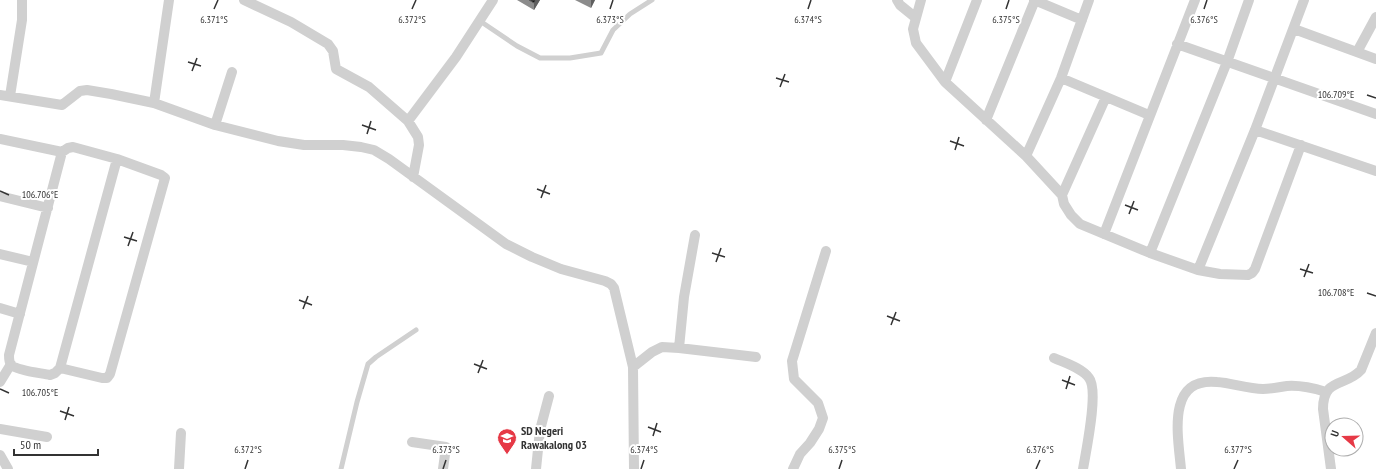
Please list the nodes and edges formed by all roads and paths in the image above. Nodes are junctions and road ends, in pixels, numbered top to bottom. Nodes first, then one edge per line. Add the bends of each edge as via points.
1 (22, 0) edge
2 (169, 0) edge
3 (244, 0) edge
4 (493, 0) edge
5 (652, 0) edge
6 (897, 0) edge
7 (922, 0) edge
8 (976, 0) edge
9 (1035, 0) edge
10 (1089, 0) edge
11 (1194, 0) edge
12 (1249, 0) edge
13 (1304, 0) edge
14 (1376, 17) edge
15 (916, 18) junction
16 (1082, 20) junction
17 (480, 21) junction
18 (1294, 29) junction
19 (1178, 44) junction
20 (1357, 52) junction
21 (1376, 59) edge
22 (1227, 62) junction
23 (232, 72) dead end
24 (1061, 78) junction
25 (1274, 78) junction
26 (945, 82) junction
27 (5, 95) edge
28 (1106, 97) junction
29 (154, 103) junction
30 (1376, 114) edge
31 (1149, 115) junction
32 (986, 120) junction
33 (408, 121) junction
34 (215, 125) junction
35 (1255, 130) junction
36 (0, 139) edge
37 (1301, 145) junction
38 (62, 152) junction
39 (1026, 156) junction
40 (117, 159) junction
41 (1376, 171) edge
42 (413, 177) junction
43 (1062, 195) junction
44 (0, 196) edge
45 (48, 208) junction
46 (1104, 234) junction
47 (695, 235) dead end
48 (826, 251) dead end
49 (1150, 253) junction
50 (0, 254) edge
51 (33, 262) junction
52 (1198, 270) junction
53 (0, 308) edge
54 (20, 314) junction
55 (416, 330) dead end
56 (1376, 334) edge
57 (679, 348) junction
58 (756, 357) dead end
59 (1054, 358) dead end
60 (11, 364) junction
61 (633, 367) junction
62 (60, 368) junction
63 (0, 382) edge
64 (1326, 392) junction
65 (550, 396) dead end
66 (0, 429) edge
67 (181, 433) dead end
68 (47, 437) dead end
69 (412, 442) dead end
70 (0, 455) edge
71 (8, 469) edge
72 (179, 469) edge
73 (341, 469) edge
74 (443, 469) edge
75 (536, 469) edge
76 (634, 469) edge
77 (793, 469) edge
78 (1084, 469) edge
79 (1181, 469) edge
80 (1331, 469) edge

1 - 27 street via 22,20
2 - 29 street
3 - 33 street via 291,22 328,44 333,51 336,69 369,88
4 - 17 street
5 - 17 lane via 630,14 613,30 601,53 570,58 540,58
6 - 15 street via 900,6
7 - 15 street
8 - 26 street
9 - 16 street
9 - 32 street
10 - 16 street
11 - 19 street
12 - 22 street
13 - 18 street
14 - 20 street
15 - 26 street via 913,29 916,43
16 - 24 street
17 - 33 street
18 - 20 street
18 - 25 street
19 - 22 street
19 - 31 street
20 - 21 street
22 - 25 street
22 - 49 street
23 - 34 street
24 - 28 street
24 - 39 street
25 - 30 street
25 - 35 street
26 - 32 street
27 - 29 street via 62,105 80,91 87,90
28 - 31 street
28 - 43 street
29 - 34 street
31 - 46 street
32 - 39 street
33 - 42 street via 418,137 419,145
34 - 42 street via 293,143 342,145 374,150
35 - 37 street
35 - 52 street
36 - 38 street
37 - 41 street
37 - 52 street via 1252,273 1220,274
38 - 40 street via 73,147
38 - 45 street
39 - 43 street
40 - 62 street
40 - 62 street via 165,178 110,374 107,378 102,378
42 - 61 street via 506,244 561,269 611,284
43 - 46 street via 1070,215 1080,224
44 - 45 street
45 - 51 street
46 - 49 street
47 - 57 street via 684,298
48 - 77 street via 792,361 794,379 818,403 823,418 819,429 800,454
49 - 52 street
50 - 51 street
51 - 54 street
53 - 54 street
54 - 60 street via 9,355
55 - 73 lane via 368,364
56 - 64 street via 1357,374 1336,383
57 - 58 street
57 - 61 street via 662,347
59 - 78 street via 1076,368 1092,382 1093,401
60 - 62 street via 50,375 55,374
60 - 63 street
61 - 76 street
64 - 79 street via 1307,387 1262,389 1217,381 1200,382 1189,389 1179,407
64 - 80 street via 1323,409
65 - 75 street via 540,430
66 - 68 street
67 - 72 street
69 - 74 street via 446,447
70 - 71 street

